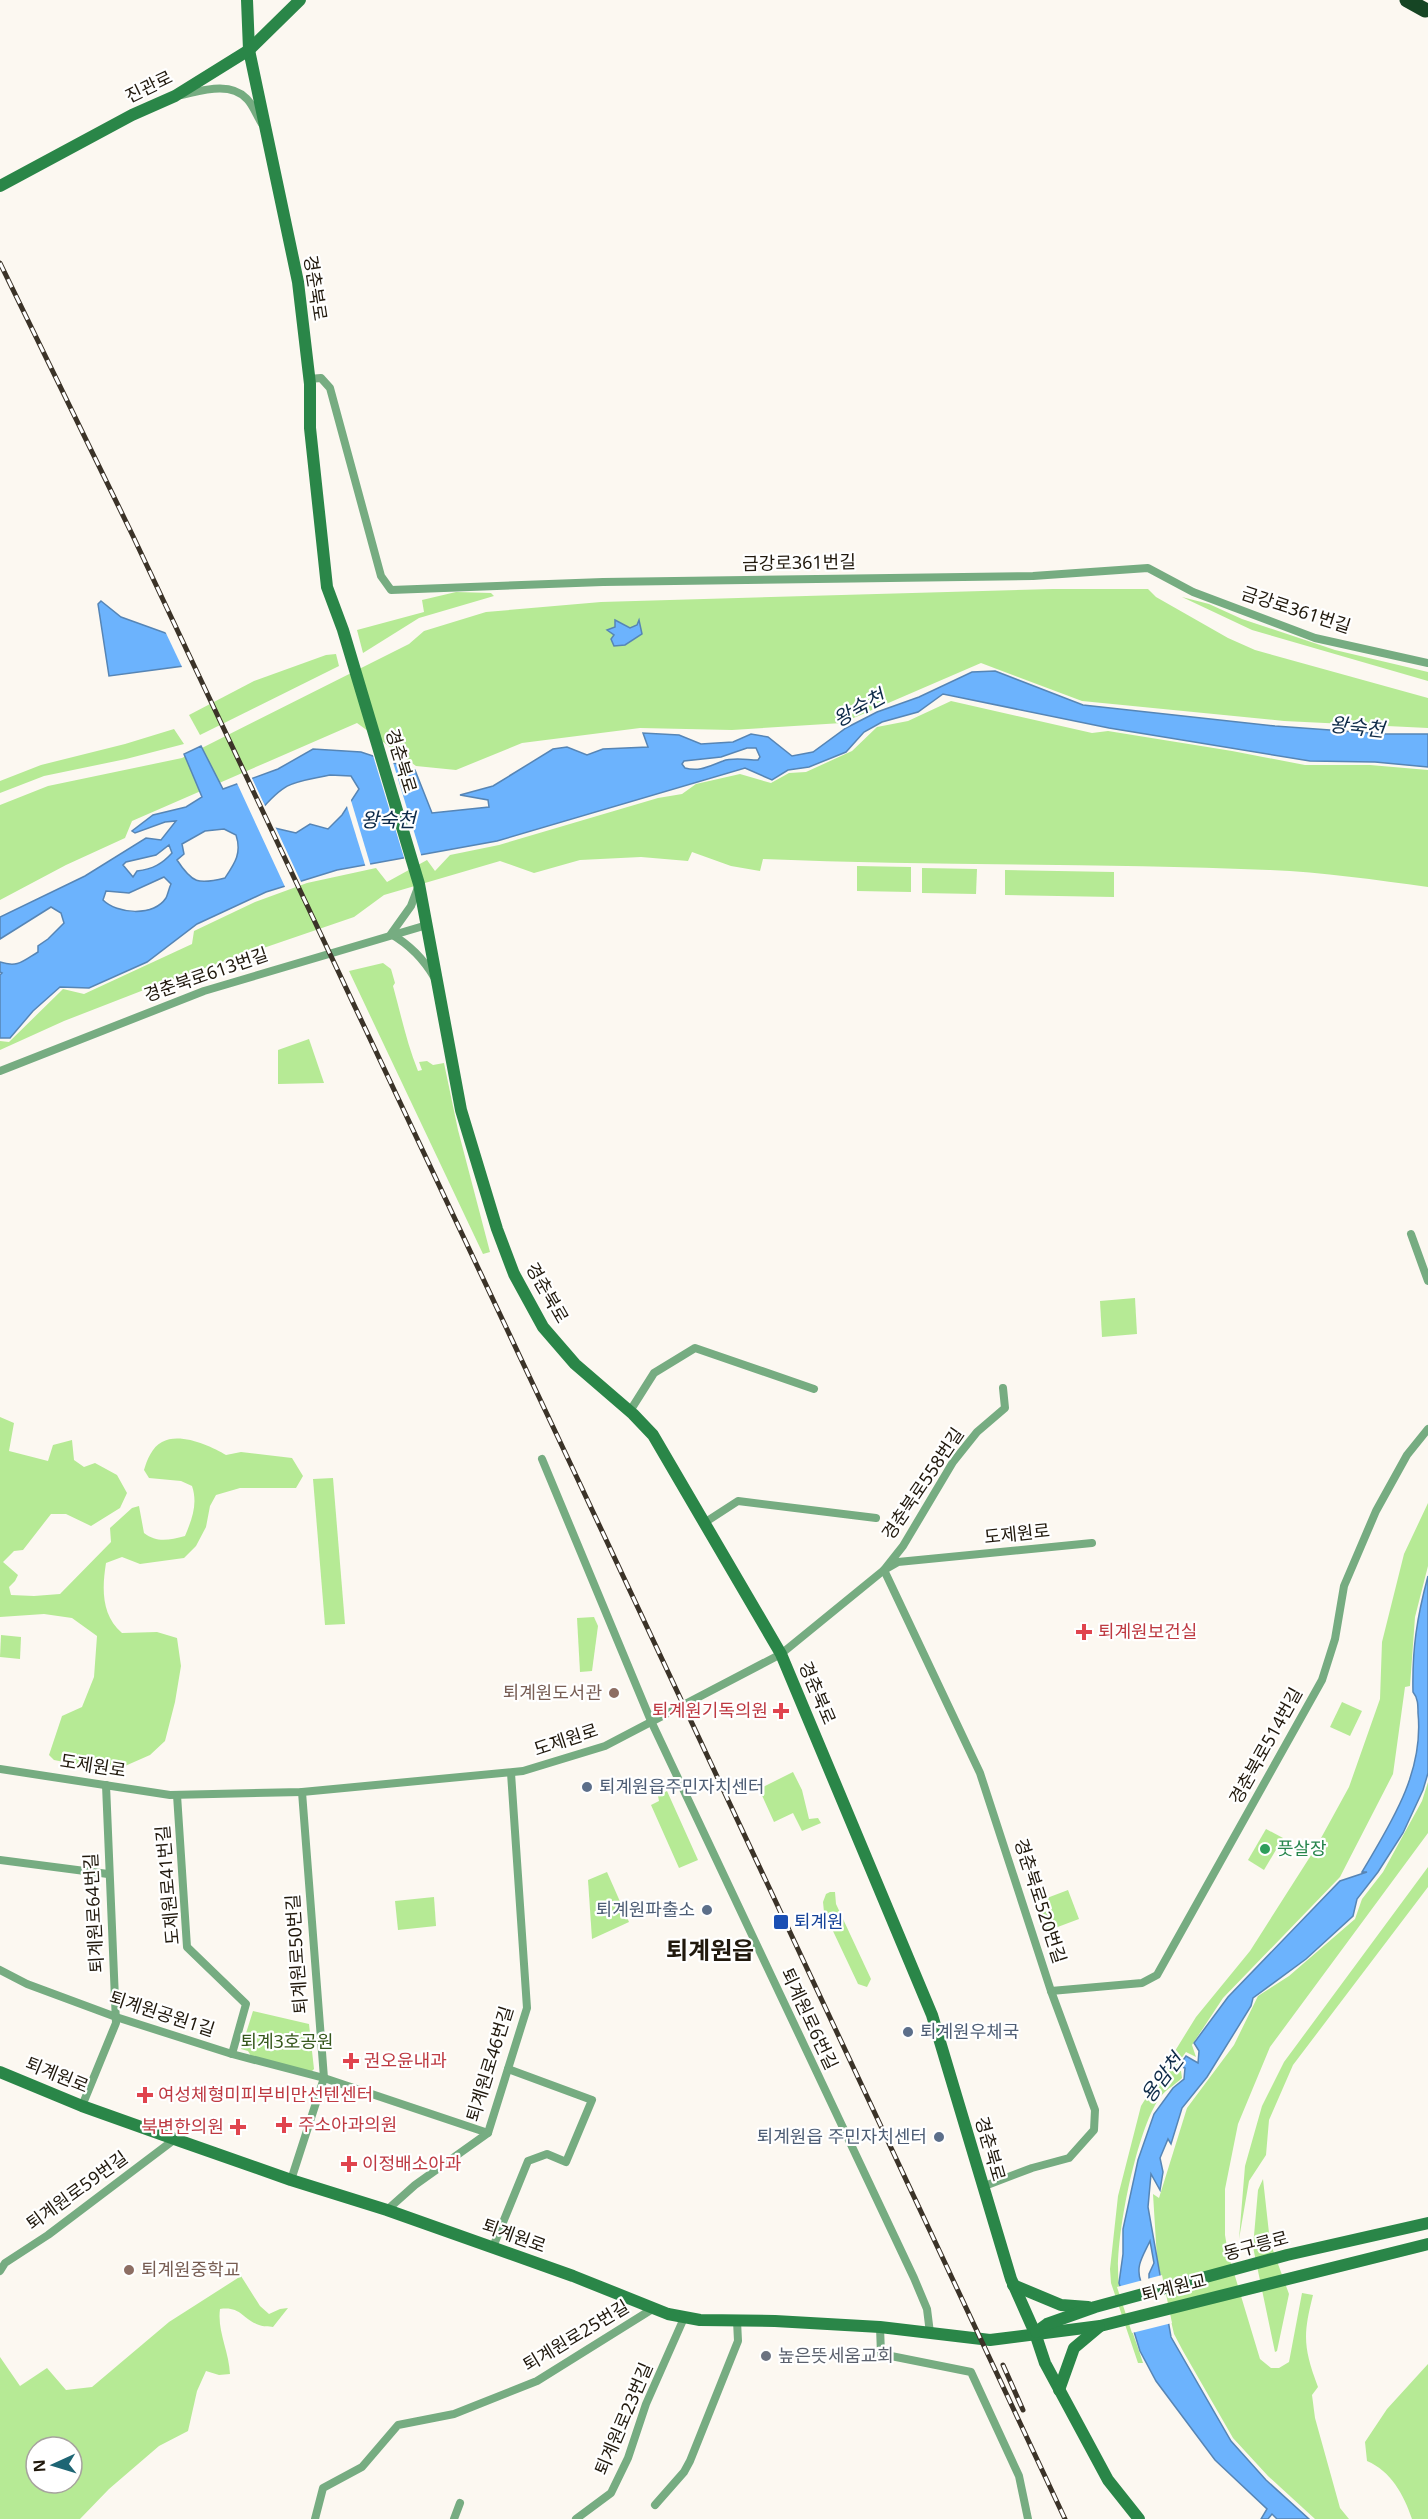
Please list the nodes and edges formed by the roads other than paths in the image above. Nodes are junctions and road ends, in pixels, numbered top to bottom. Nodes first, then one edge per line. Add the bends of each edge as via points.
1 (247, 0) edge
2 (300, 0) edge
3 (1407, 0) edge
4 (1422, 8) edge
5 (249, 50) junction
6 (175, 96) junction
7 (265, 129) junction
8 (0, 186) edge
9 (309, 379) junction
10 (1428, 663) edge
11 (419, 884) junction
12 (427, 925) junction
13 (391, 934) junction
14 (438, 985) junction
15 (0, 1071) edge
16 (1411, 1234) dead end
17 (1428, 1281) edge
18 (1003, 1388) dead end
19 (814, 1389) dead end
20 (630, 1411) junction
21 (1428, 1429) edge
22 (542, 1459) dead end
23 (876, 1518) dead end
24 (704, 1523) junction
25 (1092, 1543) dead end
26 (884, 1570) junction
27 (781, 1654) junction
28 (651, 1721) junction
29 (0, 1769) edge
30 (511, 1773) junction
31 (106, 1785) junction
32 (302, 1792) junction
33 (177, 1795) junction
34 (0, 1860) edge
35 (108, 1874) junction
36 (0, 1970) edge
37 (1051, 1992) junction
38 (116, 2017) junction
39 (232, 2054) junction
40 (508, 2069) junction
41 (0, 2072) edge
42 (324, 2078) junction
43 (82, 2106) junction
44 (488, 2133) junction
45 (175, 2139) junction
46 (291, 2180) junction
47 (982, 2187) junction
48 (387, 2210) junction
49 (1428, 2223) edge
50 (1428, 2244) edge
51 (493, 2247) junction
52 (0, 2271) edge
53 (1013, 2285) junction
54 (1095, 2307) junction
55 (654, 2308) junction
56 (684, 2318) junction
57 (737, 2321) junction
58 (1059, 2326) junction
59 (1100, 2326) junction
60 (880, 2327) junction
61 (930, 2333) junction
62 (1035, 2333) junction
63 (1059, 2390) junction
64 (460, 2503) dead end
65 (655, 2505) dead end
66 (1137, 2518) edge
67 (315, 2519) edge
68 (454, 2519) edge
69 (576, 2519) edge
70 (1028, 2519) edge

1 - 5 street, 경춘북로
2 - 5 street, 진관로
3 - 4 highway
5 - 6 street, 진관로
5 - 7 street, 경춘북로
6 - 7 street via 210,89 234,91 247,98
6 - 8 street, 진관로
7 - 9 street, 경춘북로 via 298,282
9 - 10 street, 금강로361번길 via 321,378 330,388 381,576 391,590 603,582 1033,576 1148,568 1193,591 1315,638
9 - 11 street, 경춘북로 via 310,428 327,587
11 - 12 street, 경춘북로
11 - 13 street
12 - 13 street, 경춘북로613번길
12 - 14 street, 경춘북로
13 - 14 street via 408,944 426,963
13 - 15 street, 경춘북로613번길 via 204,991
14 - 20 street, 경춘북로 via 461,1110 514,1274 543,1328 575,1364
16 - 17 street
18 - 26 street, 경춘북로558번길 via 1005,1408 977,1432 953,1462 903,1546
19 - 20 street via 695,1348 654,1373
20 - 24 street, 경춘북로 via 653,1435
21 - 37 street, 경춘북로514번길 via 1407,1455 1376,1511 1344,1586 1335,1639 1322,1680 1157,1975 1131,1985
22 - 28 street, 퇴계원로6번길
23 - 24 street via 738,1501
24 - 27 street, 경춘북로
25 - 26 street, 도제원로 via 898,1562
26 - 27 street, 도제원로
26 - 37 street, 경춘북로520번길 via 980,1773
27 - 28 street, 도제원로
27 - 47 street, 경춘북로 via 932,2015
28 - 30 street, 도제원로 via 605,1746
28 - 61 street, 퇴계원로6번길 via 914,2278 927,2309
29 - 31 street, 도제원로
30 - 32 street, 도제원로
30 - 40 street, 퇴계원로46번길 via 527,2008
31 - 33 street, 도제원로
31 - 35 street, 퇴계원로64번길
32 - 33 street, 도제원로
32 - 42 street, 퇴계원로50번길
33 - 39 street, 도제원로41번길 via 187,1947 246,2004
34 - 35 street
35 - 38 street, 퇴계원로64번길
36 - 38 street, 퇴계원공원1길
37 - 47 street, 경춘북로520번길 via 1095,2110 1094,2130 1069,2158
38 - 39 street, 퇴계원공원1길
38 - 43 street, 퇴계원로64번길
39 - 42 street, 퇴계원공원1길
40 - 44 street, 퇴계원로46번길
40 - 51 street via 592,2100 566,2162 547,2154 528,2161
41 - 43 street, 퇴계원로
42 - 44 street, 퇴계원공원1길
42 - 46 street, 퇴계원로50번길
43 - 45 street, 퇴계원로
44 - 48 street, 퇴계원로46번길
45 - 46 street, 퇴계원로
45 - 52 street, 퇴계원로59번길 via 5,2263
46 - 48 street, 퇴계원로
47 - 53 street, 경춘북로
48 - 51 street, 퇴계원로
49 - 54 street, 동구릉로 via 1287,2255
50 - 59 street, 퇴계원교
51 - 55 street, 퇴계원로
53 - 54 street via 1061,2305
53 - 62 street, 경춘북로
54 - 58 street, 퇴계원로
55 - 56 street, 퇴계원로
55 - 67 street, 퇴계원로25번길 via 537,2381 454,2414 398,2425 362,2467 323,2488
56 - 57 street, 퇴계원로
56 - 69 street, 퇴계원로23번길 via 611,2493
57 - 60 street, 퇴계원로
57 - 65 street via 738,2341 690,2461
58 - 59 street, 퇴계원로
58 - 62 street, 퇴계원로
59 - 63 street via 1074,2348
60 - 61 street, 퇴계원로
60 - 70 street via 881,2354 971,2372 1019,2476
61 - 62 street, 퇴계원로 via 990,2340
62 - 63 street, 경춘북로
63 - 66 street, 경춘북로 via 1108,2480
64 - 68 street

